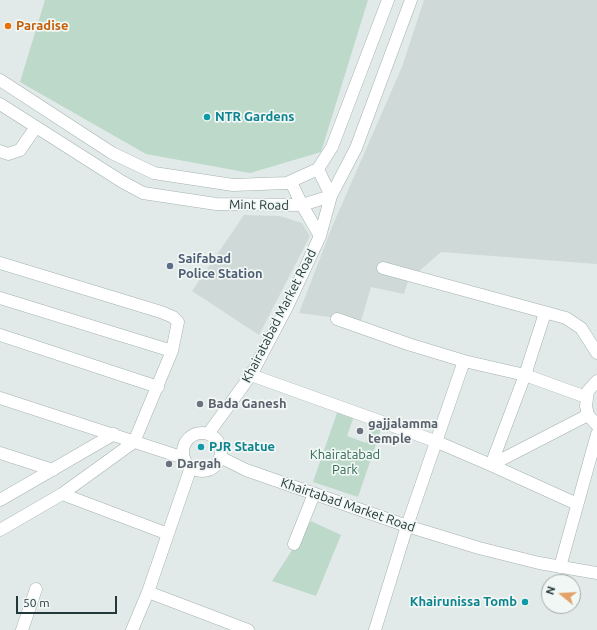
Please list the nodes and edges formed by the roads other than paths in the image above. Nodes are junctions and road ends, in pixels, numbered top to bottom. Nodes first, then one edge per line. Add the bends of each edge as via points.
1 (388, 0) edge
2 (411, 0) edge
3 (0, 80) edge
4 (0, 104) edge
5 (36, 127) junction
6 (0, 151) edge
7 (318, 169) junction
8 (154, 173) junction
9 (291, 182) junction
10 (143, 193) junction
11 (330, 196) junction
12 (302, 205) junction
13 (320, 236) junction
14 (0, 263) edge
15 (383, 268) dead end
16 (0, 298) edge
17 (545, 313) junction
18 (337, 318) dead end
19 (0, 335) edge
20 (172, 351) junction
21 (597, 353) edge
22 (464, 361) junction
23 (252, 375) junction
24 (525, 375) junction
25 (597, 381) edge
26 (158, 387) junction
27 (586, 397) junction
28 (0, 398) edge
29 (588, 415) junction
30 (597, 425) edge
31 (114, 434) junction
32 (208, 434) junction
33 (597, 434) edge
34 (435, 441) junction
35 (134, 442) junction
36 (0, 453) edge
37 (220, 457) junction
38 (187, 463) junction
39 (491, 465) junction
40 (53, 470) junction
41 (62, 494) junction
42 (314, 494) junction
43 (0, 500) edge
44 (577, 504) junction
45 (407, 526) junction
46 (0, 530) edge
47 (168, 534) junction
48 (294, 544) dead end
49 (560, 567) junction
50 (597, 573) edge
51 (36, 589) dead end
52 (148, 592) junction
53 (22, 630) edge
54 (132, 630) edge
55 (248, 630) edge
56 (375, 630) edge

1 - 7 street via 332,147
2 - 11 street via 356,148
3 - 8 street, Mint Road via 112,153
4 - 5 street, Mint Road
5 - 6 street via 20,150 8,154
5 - 10 street, Mint Road
7 - 9 street, Mint Road
7 - 11 street
8 - 9 street, Mint Road via 233,185
8 - 10 street
9 - 12 street, Khairatabad Market Road
10 - 12 street, Mint Road via 216,204
11 - 12 street, Mint Road
11 - 13 street, Khairatabad Market Road
12 - 13 street, Khairatabad Market Road
13 - 23 street, Khairatabad Market Road
14 - 20 street via 173,317 178,322
15 - 17 street
16 - 20 street
17 - 21 street via 566,318 581,328
17 - 24 street
18 - 22 street
19 - 26 street
20 - 26 street
22 - 24 street
22 - 34 street
23 - 32 street, Khairatabad Market Road
23 - 34 street
24 - 27 street
24 - 39 street
25 - 27 street
26 - 35 street
27 - 29 street
28 - 31 street
29 - 30 street
29 - 39 street
31 - 35 street
31 - 40 street
32 - 37 street via 213,436 220,446
32 - 38 street via 200,433 188,439 183,450
33 - 44 street
34 - 39 street
34 - 45 street
35 - 38 street
35 - 41 street
36 - 40 street
37 - 38 street via 208,470 196,470
37 - 42 street, Khairtabad Market Road via 246,470
38 - 47 street
39 - 44 street
40 - 43 street
41 - 46 street
41 - 47 street
42 - 45 street, Khairtabad Market Road
42 - 48 street
44 - 49 street
45 - 49 street, Khairtabad Market Road via 479,548
45 - 56 street
47 - 52 street
49 - 50 street, Khairtabad Market Road
51 - 53 street
52 - 54 street
52 - 55 street

